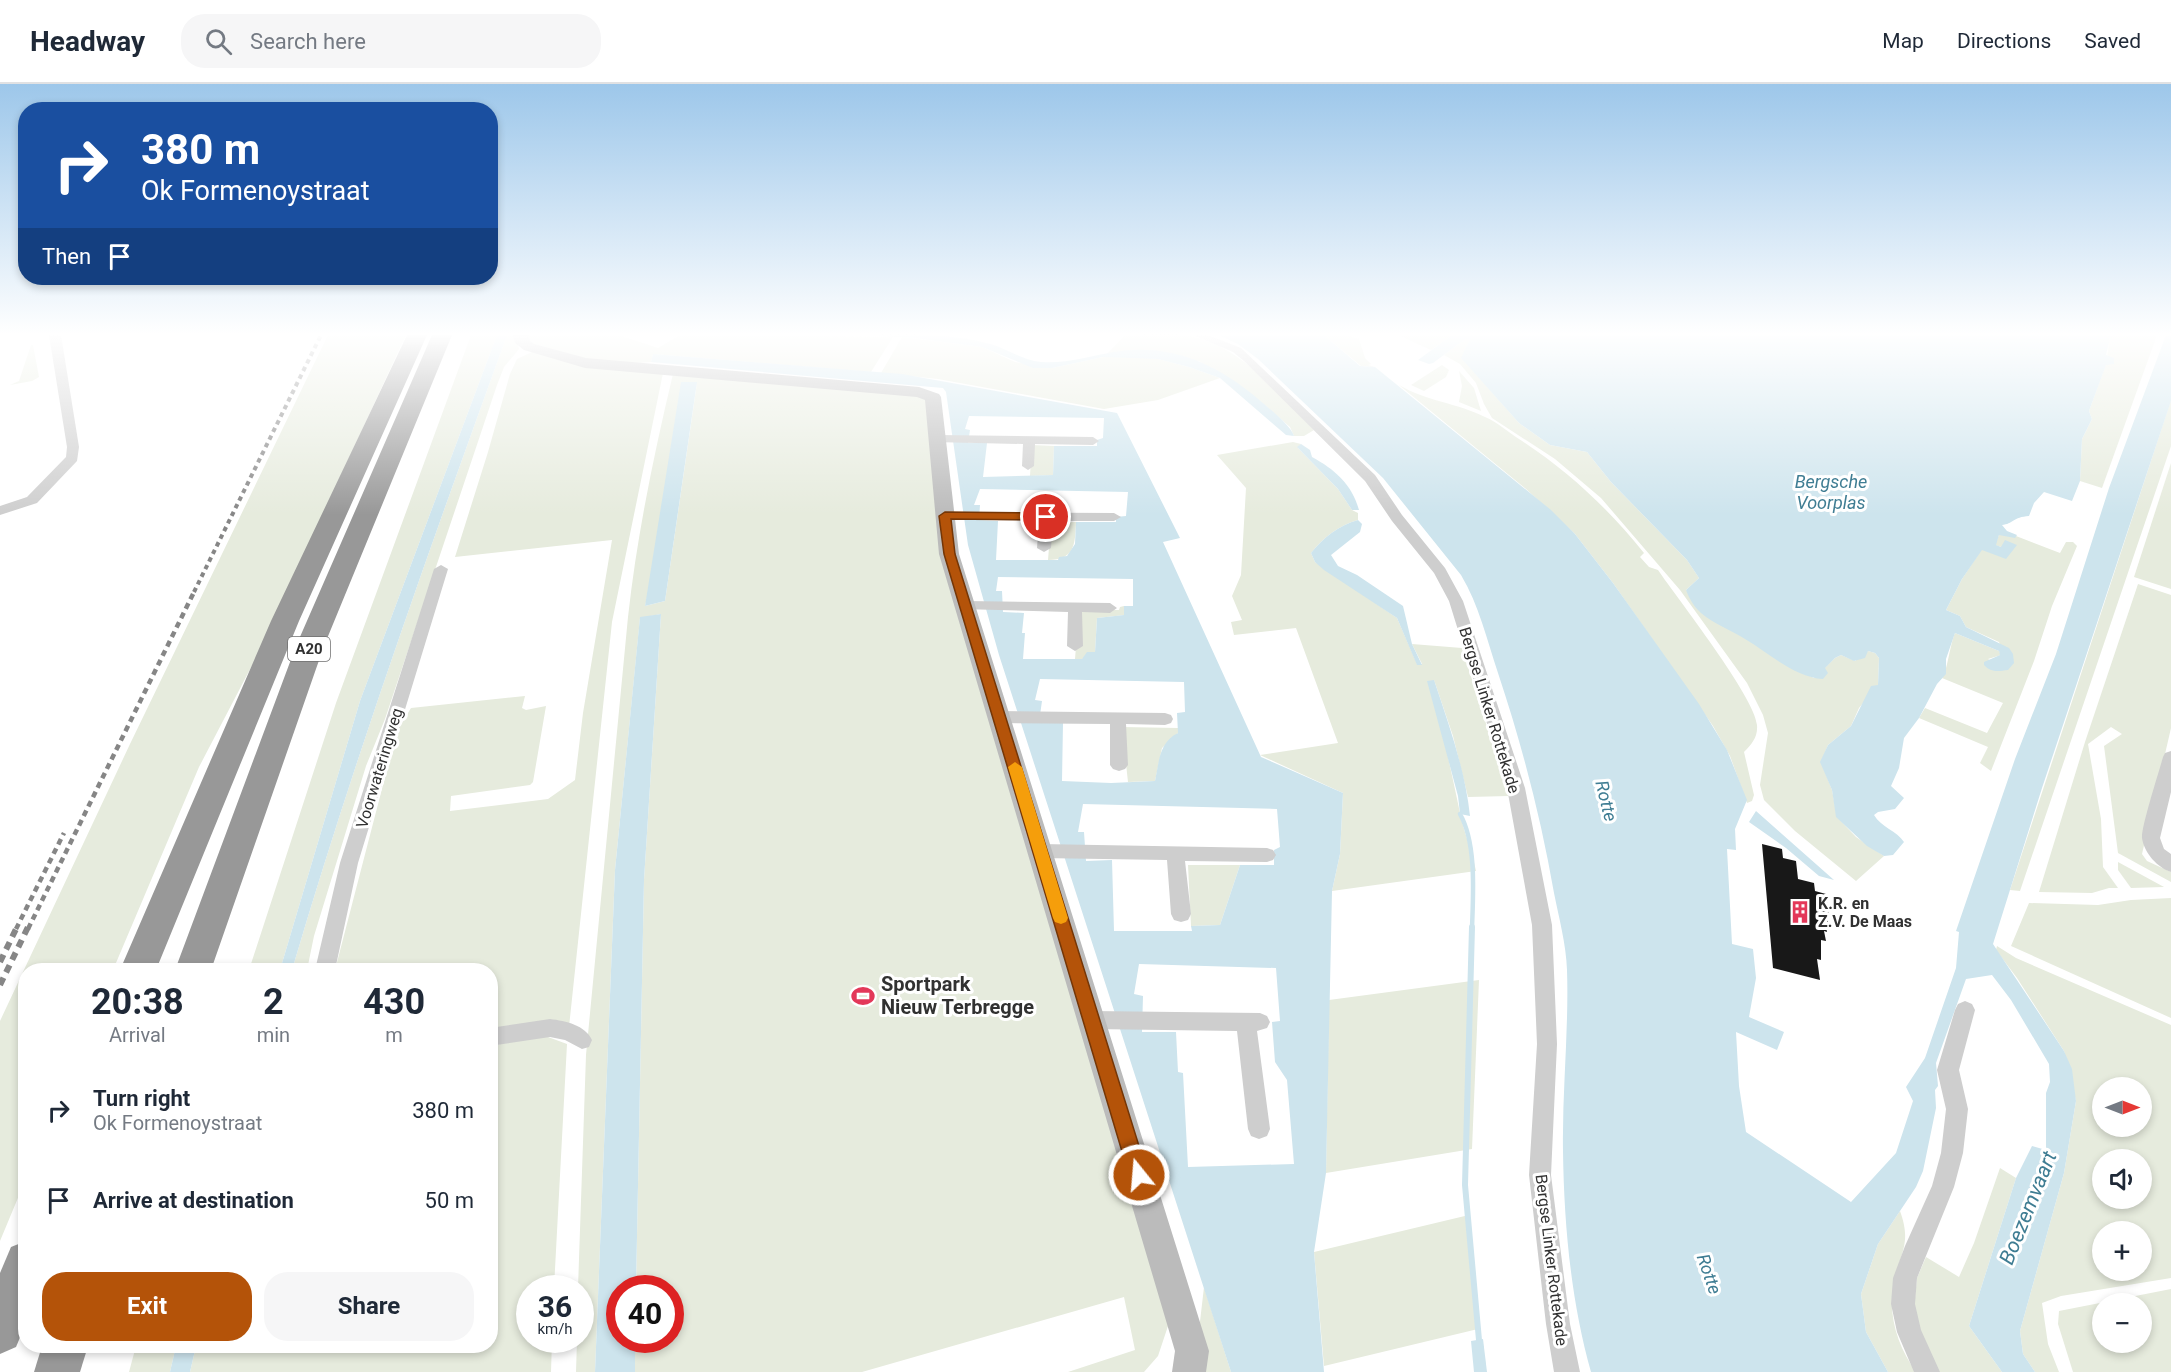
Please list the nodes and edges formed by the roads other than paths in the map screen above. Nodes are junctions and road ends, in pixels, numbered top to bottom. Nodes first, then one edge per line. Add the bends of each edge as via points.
1 (65, 395) edge
2 (389, 395) edge
3 (416, 395) edge
4 (929, 395) edge
5 (1285, 395) edge
6 (944, 439) junction
7 (1029, 441) junction
8 (1093, 441) dead end
9 (1028, 466) dead end
10 (0, 511) edge
11 (951, 516) junction
12 (1046, 517) junction
13 (1114, 517) dead end
14 (1044, 548) dead end
15 (441, 569) dead end
16 (975, 606) junction
17 (1075, 608) junction
18 (1110, 608) dead end
19 (1075, 646) dead end
20 (1007, 717) junction
21 (1118, 718) junction
22 (1165, 719) dead end
23 (2171, 757) edge
24 (1119, 765) dead end
25 (1050, 851) junction
26 (1175, 853) junction
27 (1266, 855) dead end
28 (2171, 865) edge
29 (1181, 914) dead end
30 (141, 963) edge
31 (196, 963) edge
32 (327, 963) edge
33 (1965, 1011) dead end
34 (1100, 1020) junction
35 (498, 1036) edge
36 (582, 1040) dead end
37 (1259, 1130) dead end
38 (18, 1283) edge
39 (0, 1331) edge
40 (63, 1353) edge
41 (57, 1372) edge
42 (1189, 1372) edge
43 (1568, 1372) edge
44 (1928, 1372) edge

1 - 10 street via 72,458 32,500
2 - 30 highway, A20 via 285,621
3 - 31 highway, A20 via 310,646
4 - 6 street
5 - 43 street, Bergse Linker Rottekade via 1370,478 1450,587 1516,788 1542,925 1547,1044 1540,1175 1558,1324
6 - 7 street
6 - 11 street
7 - 8 street
7 - 9 street
11 - 12 street
11 - 16 street via 950,554
12 - 13 street
12 - 14 street
15 - 32 street, Voorwateringweg via 349,862
16 - 17 street
16 - 20 street
17 - 18 street
17 - 19 street
20 - 21 street
20 - 25 street
21 - 22 street
21 - 24 street
23 - 28 street via 2151,838 2157,853
25 - 26 street
25 - 34 street
26 - 27 street
26 - 29 street
33 - 44 street via 1948,1070 1957,1109 1952,1153 1943,1187 1905,1278 1903,1304 1909,1332
34 - 37 street via 1253,1022
34 - 42 street via 1192,1351
35 - 36 street via 558,1028 573,1032
38 - 39 highway
40 - 41 highway

